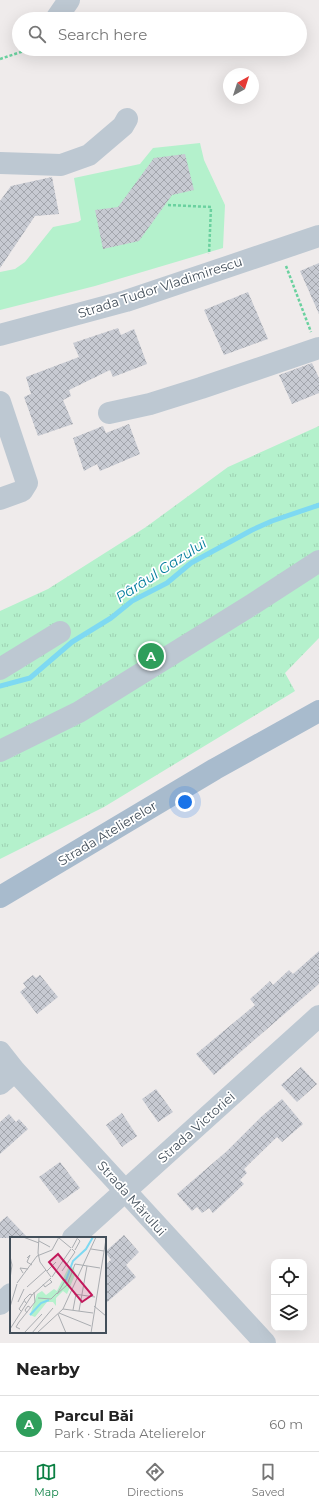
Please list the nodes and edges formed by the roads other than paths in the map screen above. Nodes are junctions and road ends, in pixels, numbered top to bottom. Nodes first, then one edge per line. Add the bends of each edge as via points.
1 (69, 0) edge
2 (61, 12) edge
3 (127, 119) dead end
4 (0, 163) edge
5 (319, 236) edge
6 (0, 335) edge
7 (318, 348) edge
8 (0, 402) edge
9 (109, 413) dead end
10 (0, 499) edge
11 (319, 561) edge
12 (60, 632) dead end
13 (0, 668) edge
14 (319, 711) edge
15 (0, 752) edge
16 (0, 897) edge
17 (319, 1016) edge
18 (0, 1052) edge
19 (8, 1078) edge
20 (125, 1191) junction
21 (74, 1237) edge
22 (10, 1295) edge
23 (0, 1304) edge
24 (265, 1343) edge

1 - 2 street
3 - 4 street via 123,126 89,155 60,165
5 - 6 street, Strada Tudor Vladimirescu via 126,301
7 - 9 street via 186,393
8 - 10 street via 27,484 22,491
11 - 15 street via 79,712
12 - 13 street
14 - 16 main road, Strada Atelierelor via 215,769
17 - 20 street, Strada Victoriei
18 - 19 street, Strada Mărului
19 - 20 street, Strada Mărului
20 - 21 street, Strada Victoriei
20 - 24 street, Strada Mărului
22 - 23 street

